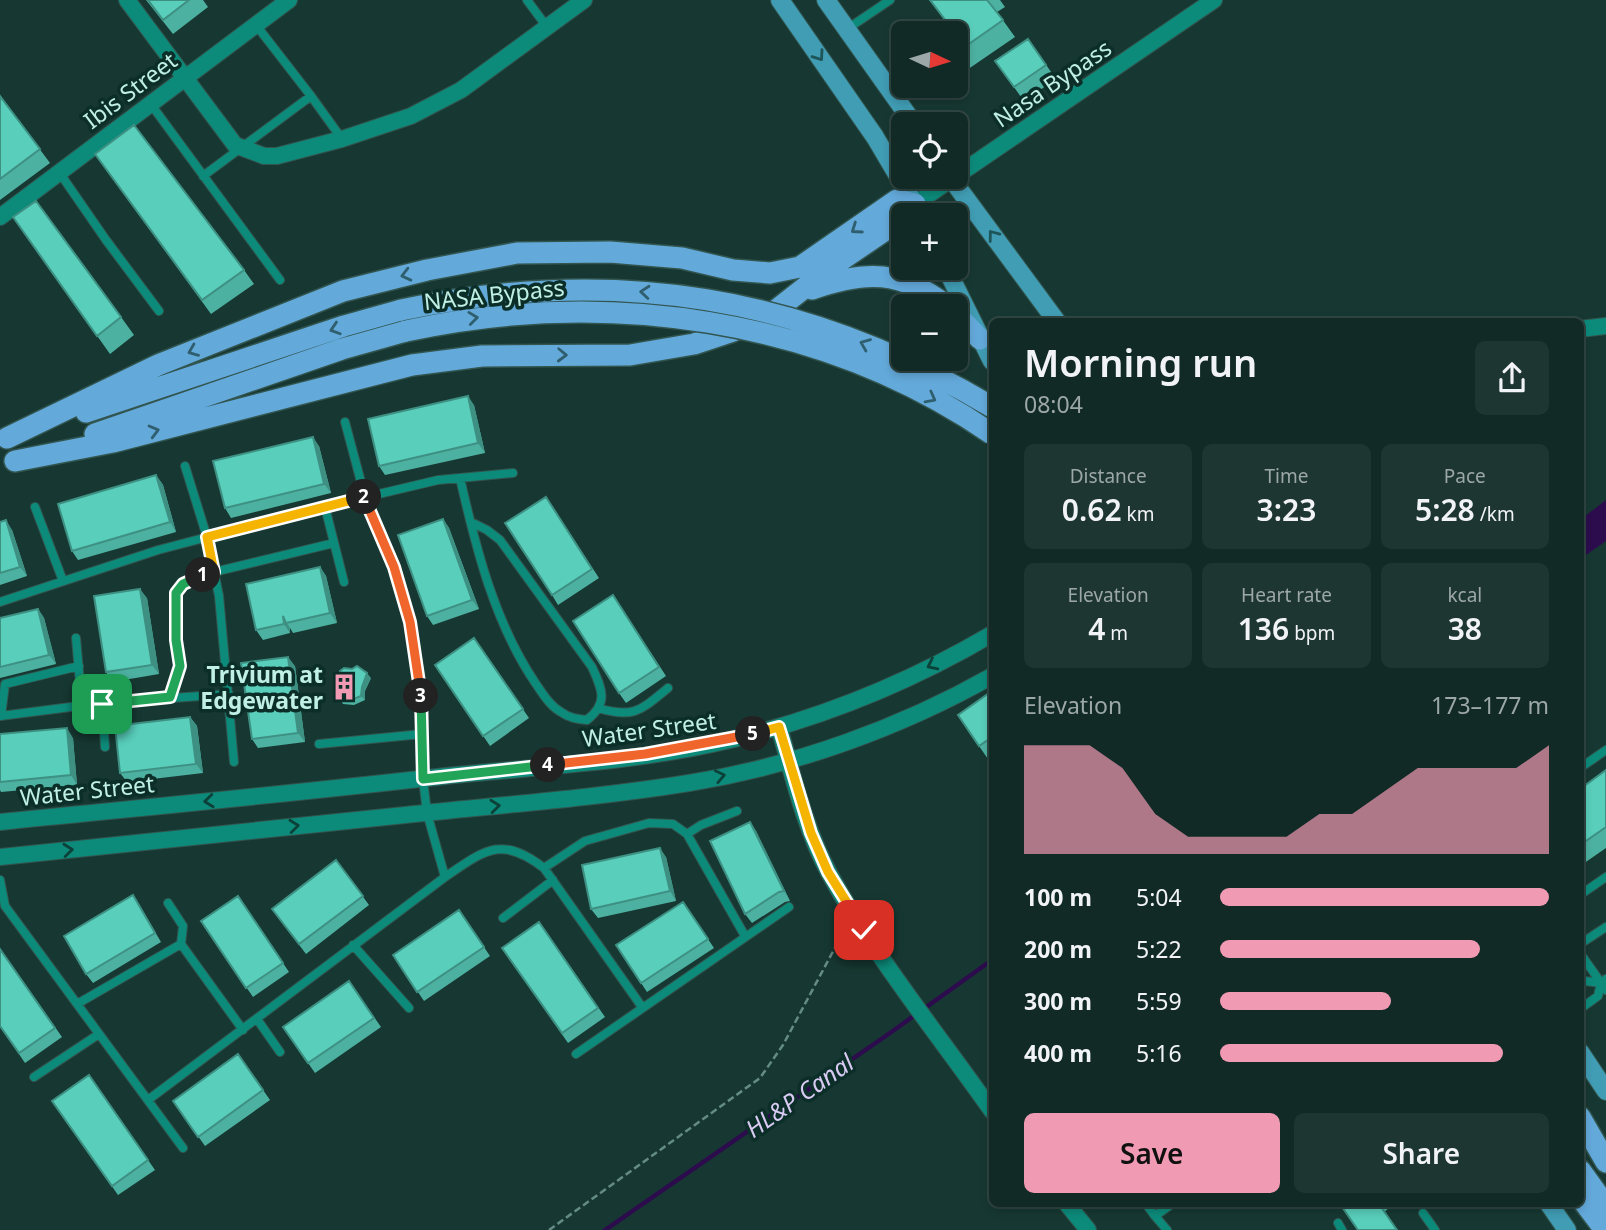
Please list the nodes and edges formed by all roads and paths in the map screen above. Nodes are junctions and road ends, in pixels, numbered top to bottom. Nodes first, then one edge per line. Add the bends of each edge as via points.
1 (127, 0) edge
2 (289, 0) edge
3 (527, 0) edge
4 (584, 0) edge
5 (780, 0) edge
6 (826, 0) edge
7 (890, 0) edge
8 (1214, 0) edge
9 (256, 25) junction
10 (547, 27) junction
11 (847, 29) junction
12 (184, 77) junction
13 (311, 96) junction
14 (150, 103) junction
15 (906, 112) edge
16 (342, 139) junction
17 (241, 148) junction
18 (968, 166) edge
19 (59, 172) junction
20 (203, 176) junction
21 (938, 189) edge
22 (959, 189) edge
23 (906, 203) edge
24 (922, 203) edge
25 (891, 204) edge
26 (0, 217) edge
27 (891, 226) edge
28 (280, 279) dead end
29 (952, 280) edge
30 (797, 294) junction
31 (929, 294) edge
32 (159, 311) dead end
33 (1054, 318) edge
34 (403, 320) junction
35 (1606, 326) edge
36 (968, 327) edge
37 (1584, 329) edge
38 (980, 340) junction
39 (989, 356) edge
40 (989, 405) edge
41 (345, 422) dead end
42 (989, 432) edge
43 (4, 440) edge
44 (8, 464) edge
45 (185, 466) dead end
46 (513, 473) dead end
47 (460, 478) junction
48 (365, 497) junction
49 (35, 507) dead end
50 (325, 507) junction
51 (471, 522) junction
52 (207, 537) junction
53 (334, 542) junction
54 (214, 572) junction
55 (63, 581) junction
56 (344, 582) dead end
57 (0, 602) edge
58 (989, 636) edge
59 (76, 638) dead end
60 (79, 666) junction
61 (989, 678) edge
62 (668, 688) dead end
63 (229, 694) junction
64 (170, 697) junction
65 (102, 704) junction
66 (82, 706) junction
67 (598, 708) junction
68 (1, 716) edge
69 (779, 727) junction
70 (422, 734) junction
71 (319, 744) dead end
72 (105, 747) dead end
73 (1606, 750) edge
74 (788, 759) junction
75 (234, 762) dead end
76 (1584, 765) edge
77 (423, 779) junction
78 (737, 811) dead end
79 (427, 813) junction
80 (0, 822) edge
81 (687, 834) junction
82 (0, 857) edge
83 (544, 868) junction
84 (445, 877) junction
85 (1606, 877) edge
86 (0, 880) edge
87 (553, 880) junction
88 (1584, 892) edge
89 (168, 902) dead end
90 (789, 906) dead end
91 (2, 907) edge
92 (853, 914) junction
93 (503, 918) dead end
94 (1606, 927) edge
95 (746, 936) junction
96 (1584, 941) edge
97 (181, 944) junction
98 (353, 945) junction
99 (1584, 958) edge
100 (1584, 982) edge
101 (1604, 984) edge
102 (77, 1004) junction
103 (1584, 1006) edge
104 (642, 1007) junction
105 (408, 1008) dead end
106 (257, 1019) junction
107 (243, 1030) junction
108 (99, 1034) junction
109 (279, 1052) dead end
110 (576, 1054) dead end
111 (1584, 1058) edge
112 (34, 1077) dead end
113 (1606, 1091) edge
114 (148, 1100) junction
115 (989, 1107) edge
116 (1584, 1124) edge
117 (1584, 1134) edge
118 (183, 1148) dead end
119 (1606, 1164) edge
120 (1584, 1176) edge
121 (1584, 1202) edge
122 (1606, 1206) edge
123 (1069, 1207) edge
124 (1148, 1207) edge
125 (1168, 1207) edge
126 (1551, 1207) edge
127 (1423, 1213) dead end
128 (1155, 1216) junction
129 (549, 1230) edge
130 (1088, 1230) edge
131 (1167, 1230) edge
132 (1436, 1230) edge
133 (1567, 1230) edge
134 (1605, 1230) edge

1 - 12 street
2 - 9 street, Ibis Street
3 - 10 lane
4 - 10 street
5 -> 23 main road via 875,137
6 - 11 main road
7 - 11 lane
8 - 18 street, Nasa Bypass
9 - 12 street, Ibis Street
9 - 13 lane
10 - 16 street via 461,90 411,116
11 - 15 main road
12 - 14 street, Ibis Street
12 - 17 street
13 - 16 lane
13 - 17 lane
14 - 19 street, Ibis Street
14 - 20 lane
16 - 17 street via 277,156
17 - 20 lane
19 - 26 street, Ibis Street
19 - 32 lane
20 - 28 lane
21 - 24 street, Nasa Bypass
33 -> 22 main road
25 -> 43 highway via 800,267 770,273 610,252 517,253 343,291 158,365
27 - 30 highway
29 - 38 main road
30 - 31 highway via 847,278 887,276
44 -> 30 highway via 113,442 412,365 482,356 611,356 672,349 753,323
40 -> 34 highway, NASA Bypass, bridge via 930,372 838,334 747,307 694,297 562,289 473,296
34 -> 42 highway, NASA Bypass, bridge via 576,311 654,314 718,324 796,342 866,368 920,392
34 -> 43 highway, NASA Bypass via 331,331
34 - 44 highway, NASA Bypass via 342,349
35 - 37 street
36 - 38 highway
38 - 39 main road
41 - 48 lane
45 - 52 lane
46 - 47 lane
47 - 48 lane
47 - 51 lane
48 - 50 lane
48 - 70 lane via 394,567 410,622
49 - 55 lane
50 - 52 lane
50 - 53 lane
51 - 67 lane via 500,540 592,667 601,687
51 - 67 lane via 517,657 558,711 587,719
52 - 54 lane
52 - 55 lane
53 - 54 lane
53 - 56 lane
54 - 63 lane
54 - 64 lane via 183,584 176,593 180,666
55 - 57 lane
58 -> 69 street, Water Street via 874,693
59 - 60 lane
60 - 66 lane
60 - 68 lane via 5,684
61 - 74 street via 916,714
62 - 67 lane via 640,711 621,714
63 - 64 lane
63 - 75 lane
64 - 65 lane
65 - 66 lane
65 - 72 lane
66 - 68 lane
69 - 74 street
69 - 77 street, Water Street via 645,754
70 - 71 lane
70 - 77 lane
73 - 76 lane
79 -> 74 street via 690,783
74 - 92 street via 811,833
77 - 79 lane
77 -> 80 street, Water Street
78 - 81 lane
82 -> 79 street
79 - 84 lane
81 - 83 lane via 673,824 649,823 585,841
81 - 95 lane
83 - 84 lane via 527,855 503,848 480,853
83 - 87 lane
84 - 98 lane
85 - 88 lane
86 - 91 lane
87 - 93 lane
87 - 104 lane
89 - 97 lane via 183,926
90 - 95 lane
91 - 102 lane
92 - 115 street
92 - 129 path via 783,1045 760,1078
94 - 96 lane
95 - 104 lane
97 - 102 lane
97 - 107 lane
98 - 105 lane
98 - 106 lane
99 - 101 lane
100 - 101 lane
101 - 103 lane via 1598,996
102 - 108 lane
104 - 110 lane
106 - 107 lane
106 - 109 lane
107 - 114 lane
108 - 112 lane
108 - 114 lane
111 - 113 main road
114 - 118 lane
116 - 119 highway
117 - 119 highway
120 - 122 highway
121 - 134 highway
123 - 130 street
124 - 128 lane
125 - 128 lane
126 - 133 main road
127 - 132 lane
128 - 131 lane

